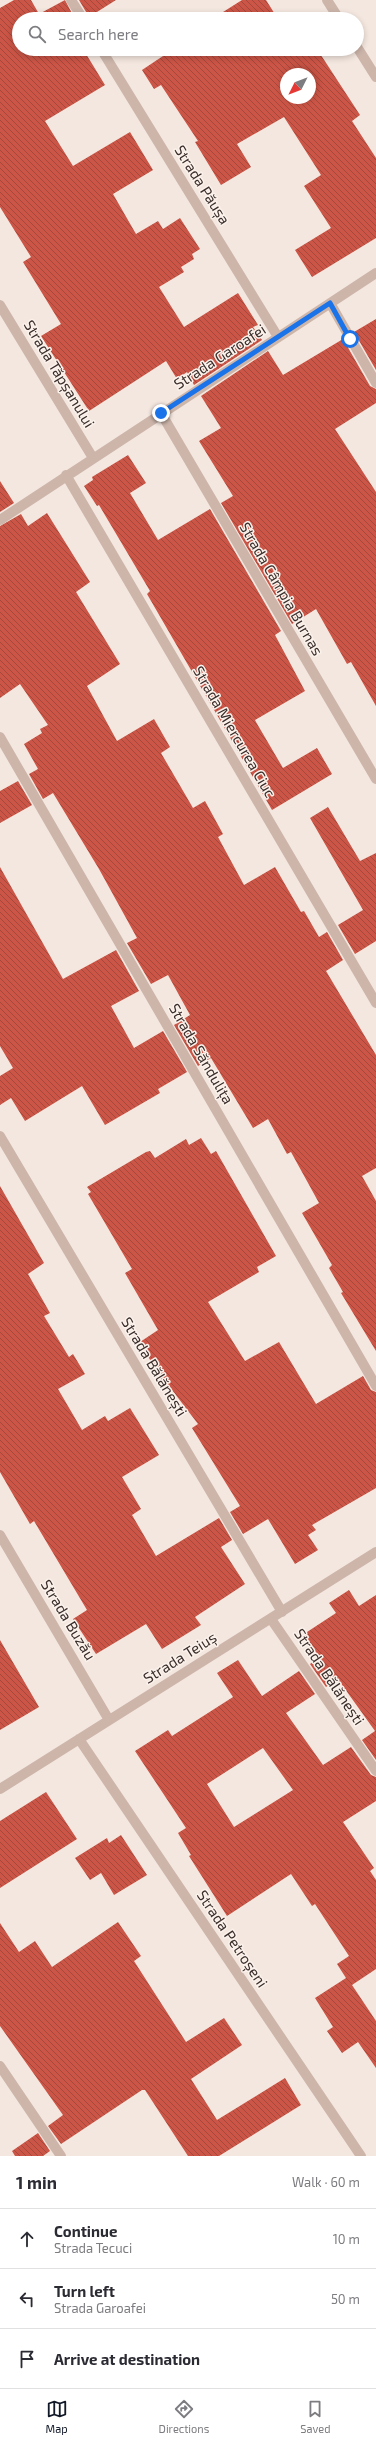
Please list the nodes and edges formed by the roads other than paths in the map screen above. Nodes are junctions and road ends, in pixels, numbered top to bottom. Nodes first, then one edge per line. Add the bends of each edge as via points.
1 (71, 0) edge
2 (327, 0) edge
3 (79, 12) edge
4 (335, 12) edge
5 (105, 56) edge
6 (363, 56) edge
7 (376, 77) edge
8 (376, 273) edge
9 (330, 303) junction
10 (0, 305) edge
11 (278, 337) junction
12 (376, 382) edge
13 (161, 413) junction
14 (93, 458) junction
15 (66, 475) junction
16 (0, 520) edge
17 (0, 737) edge
18 (376, 780) edge
19 (376, 1003) edge
20 (0, 1136) edge
21 (376, 1386) edge
22 (0, 1535) edge
23 (376, 1552) edge
24 (282, 1612) junction
25 (271, 1618) junction
26 (109, 1720) junction
27 (79, 1739) junction
28 (376, 1771) edge
29 (0, 1788) edge
30 (0, 2066) edge
31 (61, 2156) edge
32 (361, 2156) edge

1 - 3 street
2 - 4 street
5 - 11 street, Strada Păușa
6 - 7 street
8 - 9 street, Strada Garoafei
9 - 11 street, Strada Garoafei
9 - 12 street
10 - 14 street, Strada Tăpșanului
11 - 13 street, Strada Garoafei
13 - 14 street, Strada Garoafei
13 - 18 street, Strada Câmpia Burnas
14 - 15 street, Strada Garoafei
15 - 16 street, Strada Garoafei
15 - 19 street, Strada Miercurea Ciuc
17 - 21 street, Strada Săndulița
20 - 24 street, Strada Bălănești
22 - 26 street, Strada Buzău
23 - 24 street, Strada Teiuș
24 - 25 street, Strada Teiuș
25 - 26 street, Strada Teiuș
25 - 28 street, Strada Bălănești
26 - 27 street, Strada Teiuș
27 - 29 street, Strada Teiuș
27 - 32 street, Strada Petroșeni
30 - 31 street

